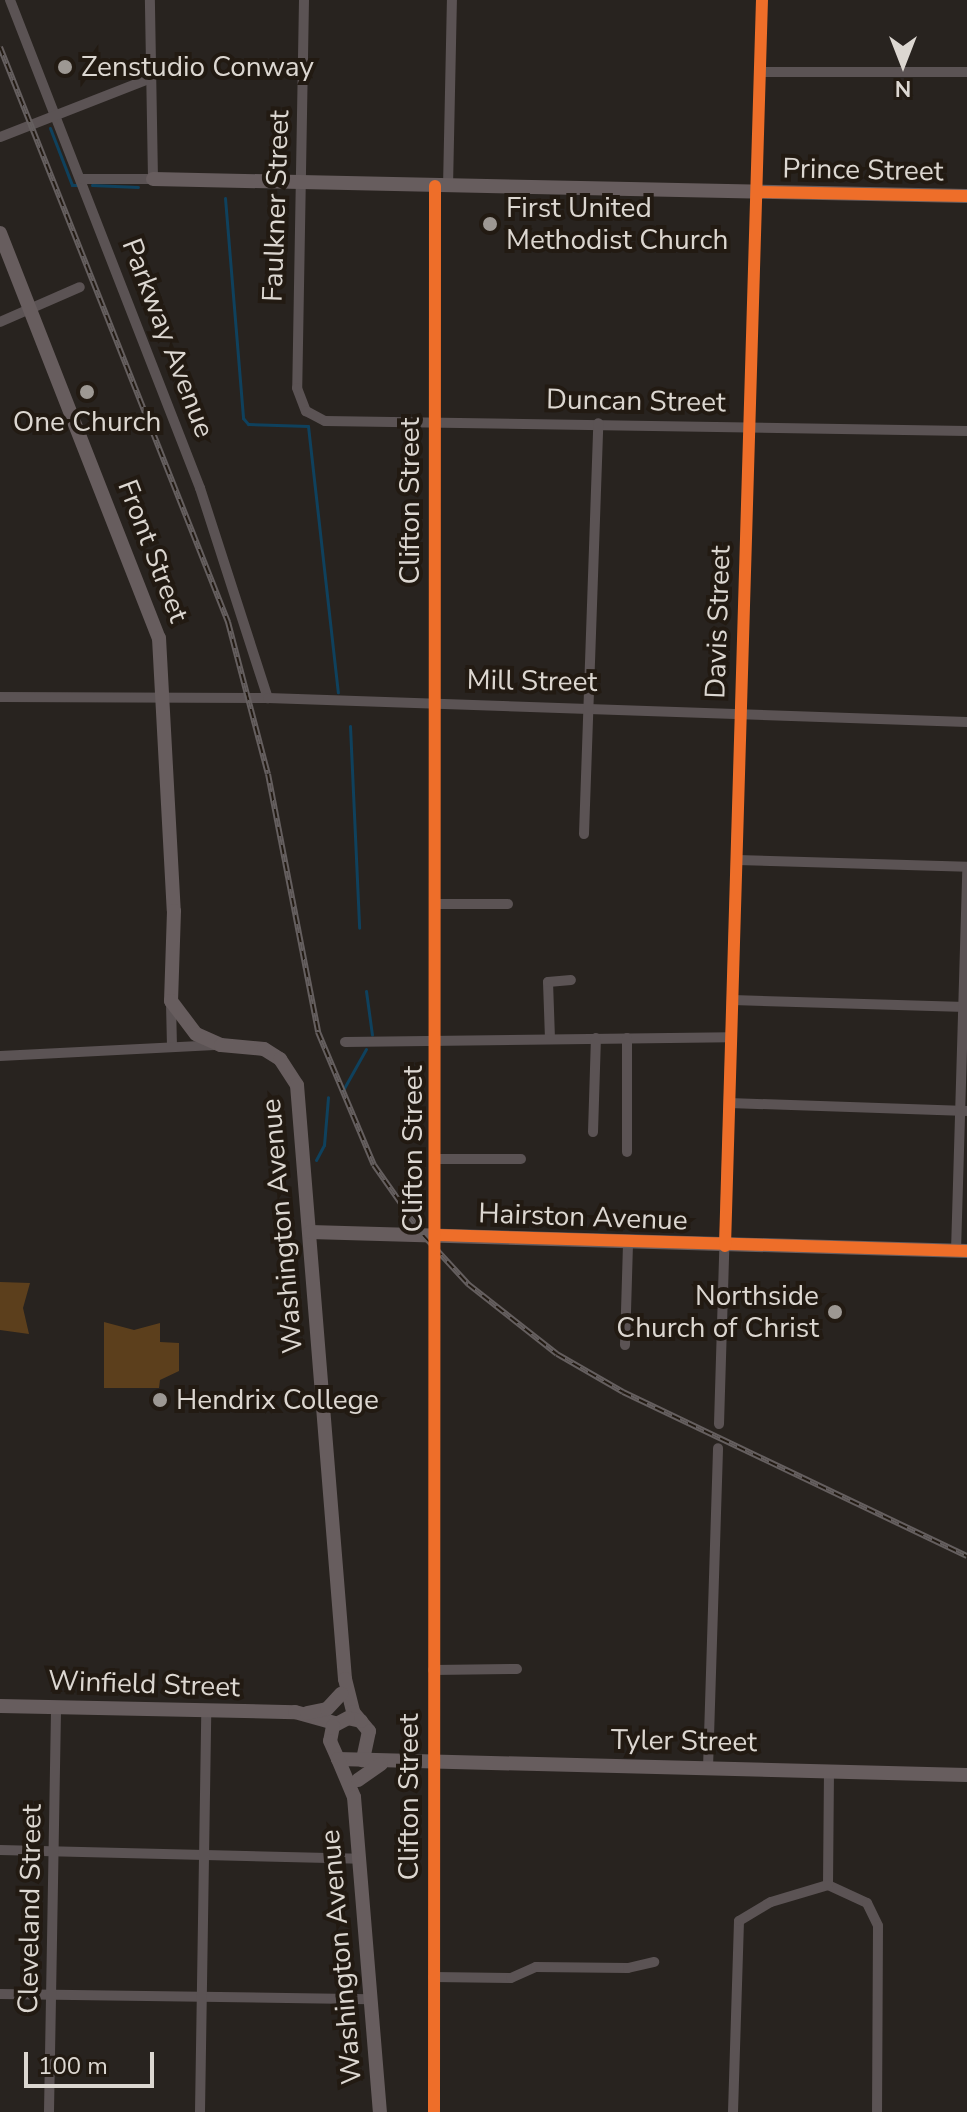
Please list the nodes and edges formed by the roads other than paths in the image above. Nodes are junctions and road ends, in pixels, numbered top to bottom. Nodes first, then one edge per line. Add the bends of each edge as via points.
1 (10, 0) edge
2 (150, 0) edge
3 (304, 0) edge
4 (452, 0) edge
5 (762, 0) edge
6 (759, 72) junction
7 (967, 72) edge
8 (151, 78) junction
9 (54, 115) junction
10 (0, 137) edge
11 (82, 179) junction
12 (153, 179) junction
13 (301, 183) junction
14 (442, 187) junction
15 (757, 192) junction
16 (967, 196) edge
17 (0, 233) edge
18 (80, 287) dead end
19 (31, 309) junction
20 (0, 322) edge
21 (306, 411) joint
22 (435, 421) junction
23 (598, 423) junction
24 (748, 427) junction
25 (967, 431) edge
26 (0, 697) edge
27 (268, 698) junction
28 (165, 699) junction
29 (433, 703) junction
30 (589, 706) junction
31 (740, 711) junction
32 (967, 722) edge
33 (584, 834) dead end
34 (737, 860) junction
35 (967, 869) edge
36 (436, 904) junction
37 (508, 904) dead end
38 (571, 980) dead end
39 (732, 1000) junction
40 (171, 1001) junction
41 (965, 1007) edge
42 (730, 1037) junction
43 (596, 1038) junction
44 (627, 1038) junction
45 (550, 1039) junction
46 (436, 1040) junction
47 (345, 1042) dead end
48 (221, 1045) junction
49 (172, 1047) junction
50 (0, 1056) edge
51 (729, 1103) junction
52 (963, 1111) edge
53 (593, 1132) dead end
54 (627, 1152) dead end
55 (436, 1159) junction
56 (521, 1159) dead end
57 (310, 1232) junction
58 (437, 1235) junction
59 (628, 1242) junction
60 (725, 1246) junction
61 (961, 1251) edge
62 (625, 1345) dead end
63 (719, 1424) dead end
64 (718, 1448) dead end
65 (517, 1669) dead end
66 (433, 1670) junction
67 (343, 1687) junction
68 (0, 1706) edge
69 (56, 1707) junction
70 (206, 1711) junction
71 (307, 1713) junction
72 (286, 1715) junction
73 (361, 1721) junction
74 (337, 1722) junction
75 (370, 1739) junction
76 (330, 1741) junction
77 (338, 1759) junction
78 (361, 1761) junction
79 (399, 1762) junction
80 (432, 1762) junction
81 (382, 1764) junction
82 (708, 1768) junction
83 (829, 1770) junction
84 (967, 1775) edge
85 (358, 1780) junction
86 (354, 1797) junction
87 (0, 1850) edge
88 (56, 1851) junction
89 (206, 1856) junction
90 (360, 1859) junction
91 (828, 1885) junction
92 (654, 1962) dead end
93 (433, 1977) junction
94 (53, 1993) junction
95 (0, 1994) edge
96 (203, 1998) junction
97 (370, 1999) junction
98 (49, 2112) edge
99 (200, 2112) edge
100 (380, 2112) edge
101 (434, 2112) edge
102 (733, 2112) edge
103 (877, 2112) edge

1 - 9 street, Parkway Avenue
2 - 8 street
3 - 13 street, Faulkner Street
4 - 14 street, Clifton Street
5 - 6 street, Davis Street
6 - 7 street
6 - 15 street, Davis Street
8 - 9 street
8 - 12 street
9 - 10 street
9 - 11 street, Parkway Avenue
11 - 12 street
11 - 27 street, Parkway Avenue via 201,492
12 - 13 street, Prince Street
13 - 14 street, Prince Street
13 - 21 street, Faulkner Street via 297,388
14 - 15 street, Prince Street
14 - 22 street, Clifton Street
15 - 16 street, Prince Street
15 - 24 street, Davis Street
17 - 19 street, Front Street
18 - 19 street
19 - 20 street
19 - 28 street, Front Street via 153,618
21 - 22 street, Duncan Street via 325,421
22 - 23 street, Duncan Street
22 - 29 street, Clifton Street
23 - 24 street, Duncan Street
23 - 30 street
24 - 25 street, Duncan Street
24 - 31 street, Davis Street
26 - 28 street, Mill Street
27 - 28 street, Mill Street
27 - 29 street, Mill Street
28 - 40 street, Front Street via 175,953
29 - 30 street, Mill Street
29 - 36 street, Clifton Street
30 - 31 street, Mill Street
30 - 33 street
31 - 32 street, Mill Street
31 - 34 street, Davis Street
34 - 35 street
34 - 39 street, Davis Street
35 - 41 street
36 - 37 street
36 - 46 street, Clifton Street
38 - 45 street via 548,982
39 - 41 street
39 - 42 street, Davis Street
40 - 48 street via 191,1031
40 - 49 street, Front Street
41 - 52 street
42 - 44 street
42 - 51 street, Davis Street
43 - 44 street
43 - 45 street
43 - 53 street
44 - 54 street
45 - 46 street
46 - 47 street
46 - 55 street, Clifton Street
48 - 49 street
48 - 57 street, Washington Avenue via 245,1044 280,1059 297,1085
49 - 50 street
51 - 52 street
51 - 60 street, Davis Street
52 - 61 street
55 - 56 street
55 - 58 street, Clifton Street
57 - 58 street, Hairston Avenue
57 - 67 street, Washington Avenue
58 - 59 street, Hairston Avenue
58 - 66 street, Clifton Street
59 - 60 street, Hairston Avenue
59 - 62 street
60 - 61 street, Hairston Avenue
60 - 63 street, Davis Street
64 - 82 street
65 - 66 street
66 - 80 street, Clifton Street
67 - 71 street via 327,1709
67 - 73 street, Washington Avenue
67 - 74 street, Washington Avenue
68 - 69 street, Winfield Street
69 - 70 street, Winfield Street
69 - 88 street, Cleveland Street
70 - 72 street, Winfield Street
70 - 89 street
71 - 72 street, Winfield Street
71 - 74 street, Winfield Street
72 - 76 street, Winfield Street via 316,1726
73 - 74 street
73 - 75 street
74 - 76 street
75 - 78 street
75 - 79 street via 380,1754
76 - 77 street
77 - 78 street
77 - 86 street, Washington Avenue
78 - 81 street, Tyler Street
78 - 85 street, Washington Avenue
79 - 80 street, Tyler Street
79 - 81 street, Tyler Street
80 - 82 street, Tyler Street
80 - 93 street, Clifton Street
81 - 85 street
82 - 83 street, Tyler Street
83 - 84 street, Tyler Street
83 - 91 street
85 - 86 street, Washington Avenue
86 - 90 street, Washington Avenue
87 - 88 street
88 - 89 street
88 - 94 street, Cleveland Street
89 - 90 street
89 - 96 street
90 - 97 street, Washington Avenue
91 - 102 street via 771,1902 739,1921
91 - 103 street via 867,1903 878,1926
92 - 93 street via 628,1968 536,1967 511,1978
93 - 101 street, Clifton Street
94 - 95 street
94 - 96 street
94 - 98 street, Cleveland Street
96 - 97 street
96 - 99 street
97 - 100 street, Washington Avenue

